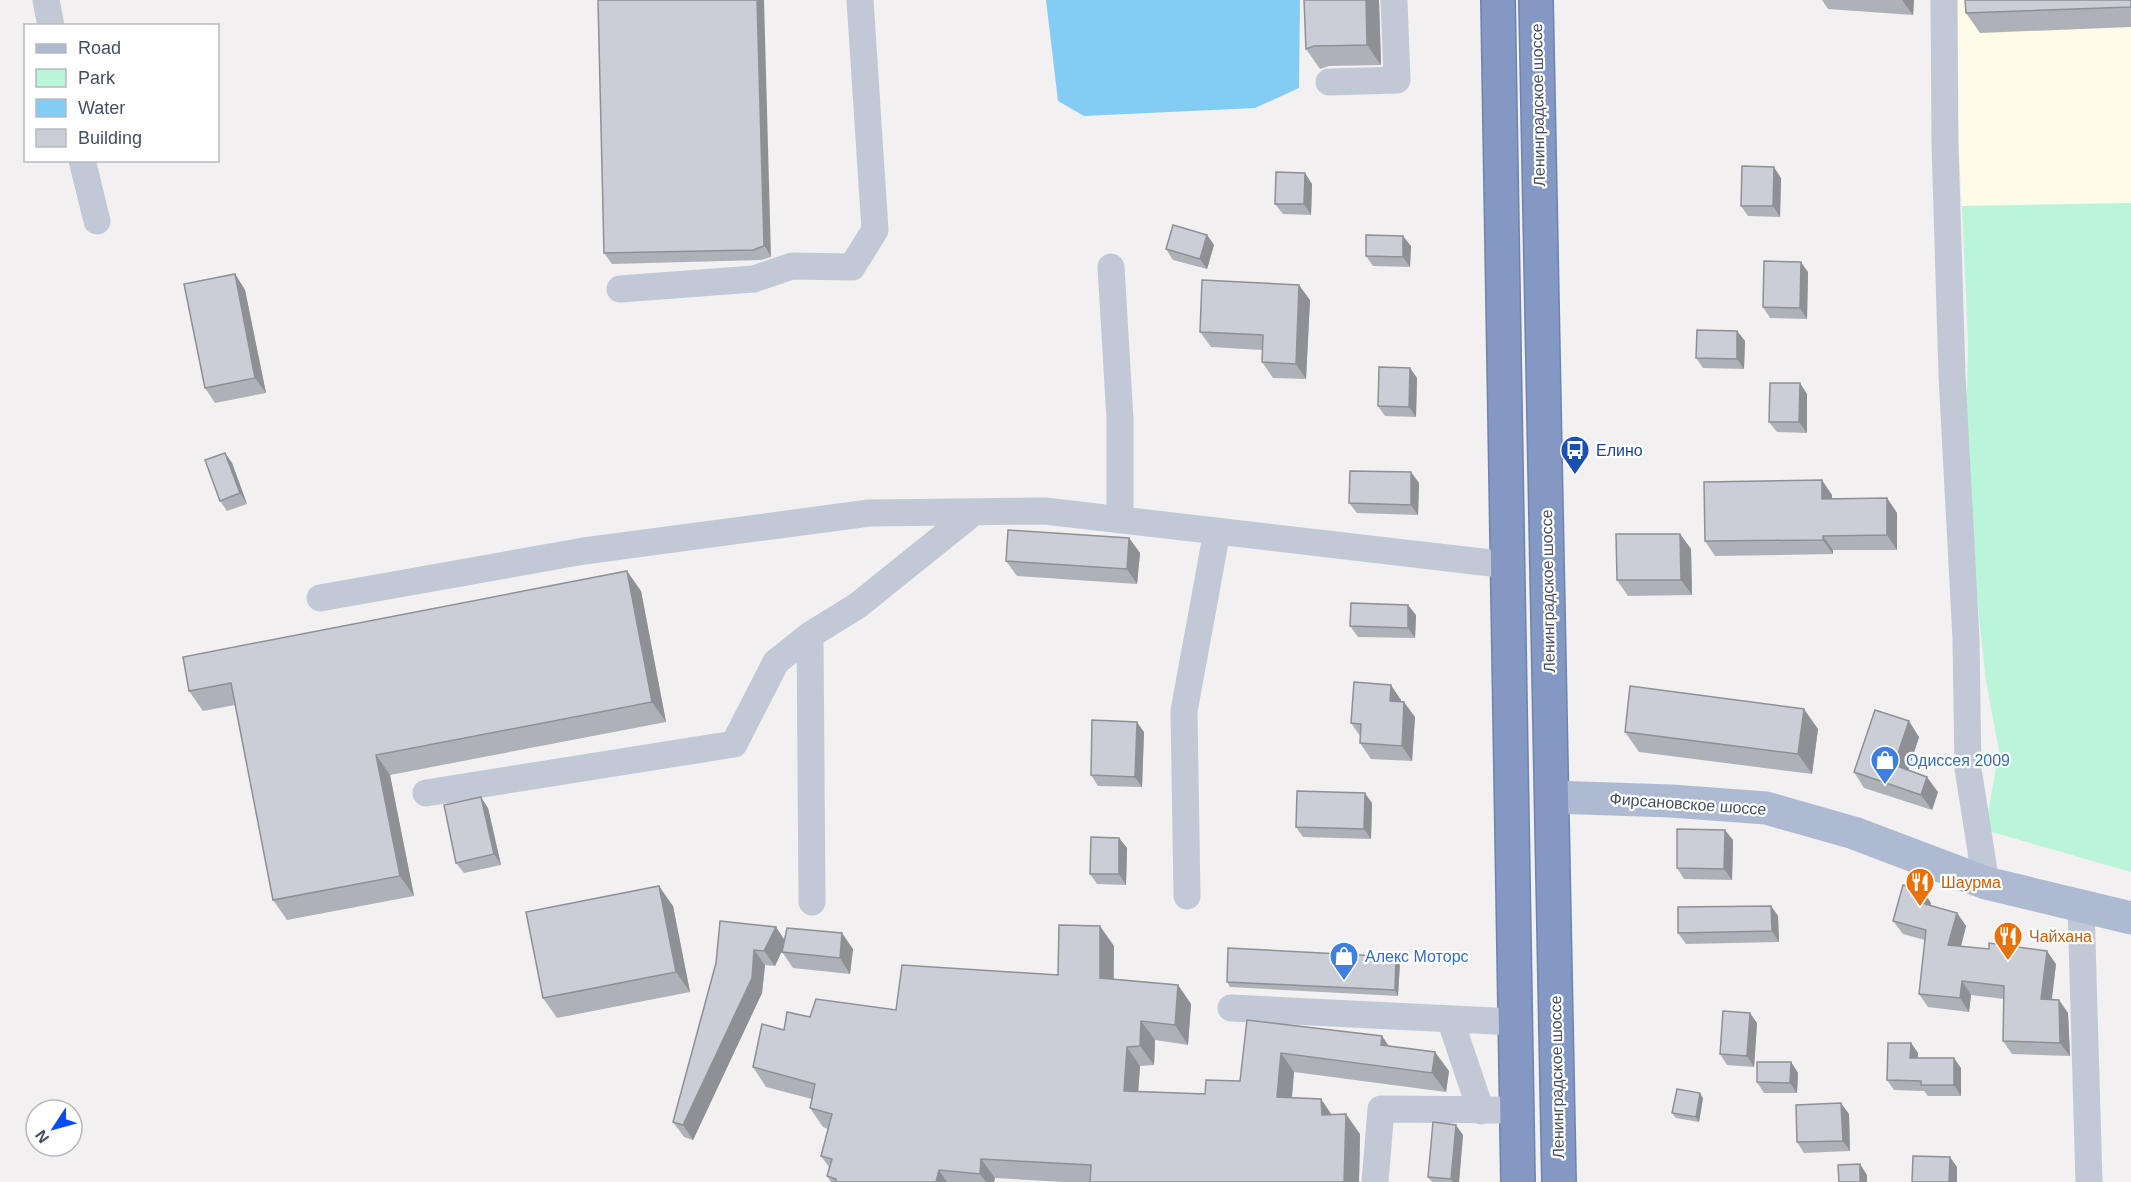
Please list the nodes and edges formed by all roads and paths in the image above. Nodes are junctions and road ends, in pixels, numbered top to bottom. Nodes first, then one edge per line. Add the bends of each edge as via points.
1 (46, 0) edge
2 (860, 0) edge
3 (1394, 0) edge
4 (1498, 0) edge
5 (1536, 0) edge
6 (1944, 0) edge
7 (51, 24) edge
8 (1329, 82) dead end
9 (82, 162) edge
10 (97, 221) dead end
11 (1111, 267) dead end
12 (620, 289) dead end
13 (974, 512) junction
14 (1120, 520) junction
15 (1217, 531) junction
16 (1508, 565) junction
17 (320, 598) dead end
18 (810, 635) junction
19 (426, 793) dead end
20 (1552, 797) junction
21 (1986, 884) junction
22 (1187, 896) dead end
23 (812, 902) dead end
24 (2081, 906) junction
25 (2131, 918) edge
26 (1231, 1008) dead end
27 (1450, 1019) junction
28 (1515, 1022) junction
29 (1516, 1110) junction
30 (1481, 1111) junction
31 (1375, 1182) edge
32 (1518, 1182) edge
33 (1559, 1182) edge
34 (2089, 1182) edge

1 - 7 lane
2 - 12 lane via 874,230 852,267 792,266 754,279
3 - 8 lane via 1397,80
4 - 16 highway
5 - 20 highway, Ленинградское шоссе
6 - 21 lane via 1949,294 1966,639 1968,769
9 - 10 lane
11 - 14 lane via 1120,419
13 - 14 lane via 1045,511
13 - 17 lane via 869,513 584,551
13 - 18 lane via 856,606
14 - 15 lane
15 - 16 lane
15 - 22 lane via 1184,711
16 - 28 highway
18 - 19 lane via 776,662 734,744
18 - 23 lane
20 - 21 main road, Фирсановское шоссе via 1766,808 1854,832
20 - 33 highway, Ленинградское шоссе
21 - 24 main road, Фирсановское шоссе
24 - 25 main road, Фирсановское шоссе
24 - 34 lane
26 - 27 lane
27 - 28 lane
27 - 30 lane
28 - 29 highway
29 - 30 lane
29 - 32 highway
30 - 31 lane via 1381,1110

